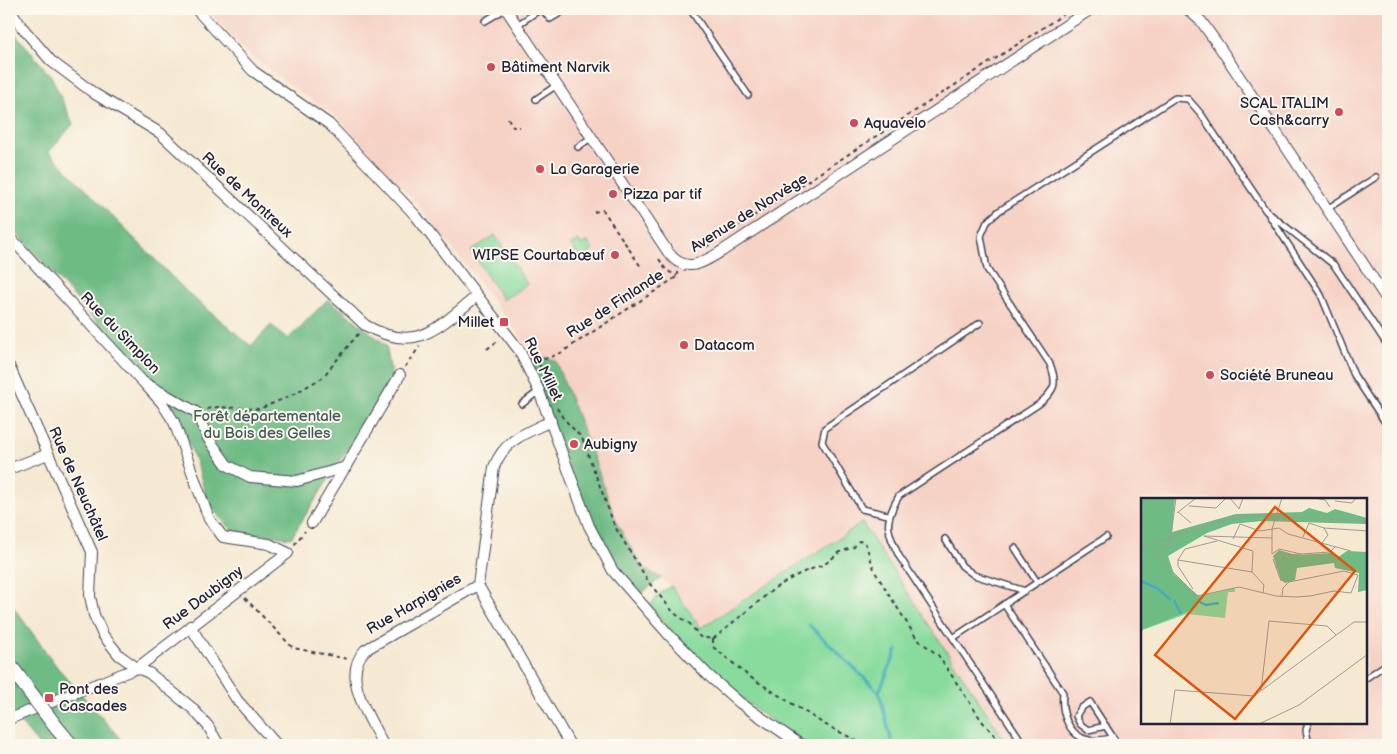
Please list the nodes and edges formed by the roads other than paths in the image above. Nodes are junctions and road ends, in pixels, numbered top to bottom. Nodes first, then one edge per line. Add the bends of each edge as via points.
1 (10, 9) edge
2 (196, 9) edge
3 (506, 9) edge
4 (542, 9) edge
5 (567, 9) edge
6 (690, 9) edge
7 (1091, 9) edge
8 (1187, 9) edge
9 (485, 21) dead end
10 (517, 25) junction
11 (557, 85) junction
12 (748, 95) dead end
13 (536, 99) dead end
14 (592, 137) junction
15 (578, 147) dead end
16 (1376, 177) dead end
17 (1327, 209) junction
18 (1266, 210) junction
19 (9, 236) edge
20 (477, 296) junction
21 (1388, 301) edge
22 (980, 323) dead end
23 (1388, 346) edge
24 (9, 366) edge
25 (400, 375) road end
26 (143, 382) junction
27 (539, 391) junction
28 (522, 404) dead end
29 (551, 421) junction
30 (1388, 428) edge
31 (48, 454) junction
32 (346, 467) junction
33 (9, 469) edge
34 (888, 515) junction
35 (312, 523) road end
36 (1106, 537) dead end
37 (945, 539) dead end
38 (1014, 548) dead end
39 (1037, 582) junction
40 (478, 585) junction
41 (1024, 591) junction
42 (1004, 604) junction
43 (190, 626) junction
44 (953, 638) junction
45 (1388, 663) edge
46 (10, 665) edge
47 (137, 668) junction
48 (1367, 677) edge
49 (9, 719) edge
50 (1308, 724) edge
51 (1106, 726) junction
52 (1113, 738) junction
53 (72, 745) edge
54 (219, 745) edge
55 (277, 745) edge
56 (383, 745) edge
57 (570, 745) edge
58 (801, 745) edge
59 (1024, 745) edge
60 (1118, 745) edge
61 (1309, 745) edge

1 - 20 street, Rue de Montreux via 51,61 95,94 160,133 365,326 391,336 411,338 429,334
2 - 20 street, Rue Millet via 254,71 317,115 346,142 416,216
3 - 9 lane
3 - 10 street, Avenue de Norvège
4 - 5 lane via 550,19
4 - 10 lane
6 - 12 lane
7 - 14 street, Avenue de Norvège via 706,261 694,265 680,264 668,252
8 - 17 street via 1215,39
10 - 11 street, Avenue de Norvège
11 - 13 lane
11 - 14 street, Avenue de Norvège
14 - 15 lane
16 - 17 lane
17 - 21 street
18 - 23 lane via 1334,265
18 - 30 lane via 1321,295 1354,375
18 - 34 lane via 1201,114 1188,99 1175,98 999,211 987,222 981,236 987,269 1050,364 1056,379 1051,393 899,496
19 - 26 street, Rue du Simplon
20 - 27 street, Rue Millet via 507,333
22 - 34 lane via 825,428 822,442 862,509
24 - 31 street, Rue de Neuchâtel
25 - 32 street
26 - 32 street, Rue du Simplon via 196,412 226,465 250,477 297,481
26 - 43 street, Rue Daubigny via 174,422 209,519 223,537 269,544 288,553
27 - 28 lane
27 - 29 street, Rue Millet
29 - 40 street, Rue Harpignies via 520,434 499,455 494,467
29 - 58 street, Rue Millet via 589,526 613,572 668,636 708,675 747,708
31 - 33 street
31 - 47 street, Rue de Neuchâtel via 92,552 90,596 94,615 103,635 119,655
32 - 35 street
34 - 44 lane via 888,534 899,556
36 - 39 lane
37 - 41 lane via 962,566 974,575
38 - 39 lane
39 - 41 lane
40 - 56 street, Rue Harpignies via 365,650 356,661 355,683
40 - 57 street
41 - 42 lane
42 - 44 lane
42 - 52 lane via 1063,692 1066,720 1076,733 1089,740
43 - 47 street, Rue Daubigny
43 - 55 street via 237,700
44 - 59 lane
45 - 48 lane
46 - 53 main road, bridge
47 - 49 street, Rue Daubigny
47 - 54 street, Rue de Neuchâtel via 149,673 192,708
50 - 61 lane
51 - 51 lane via 1090,702 1076,716 1088,730
51 - 52 lane
52 - 60 lane

